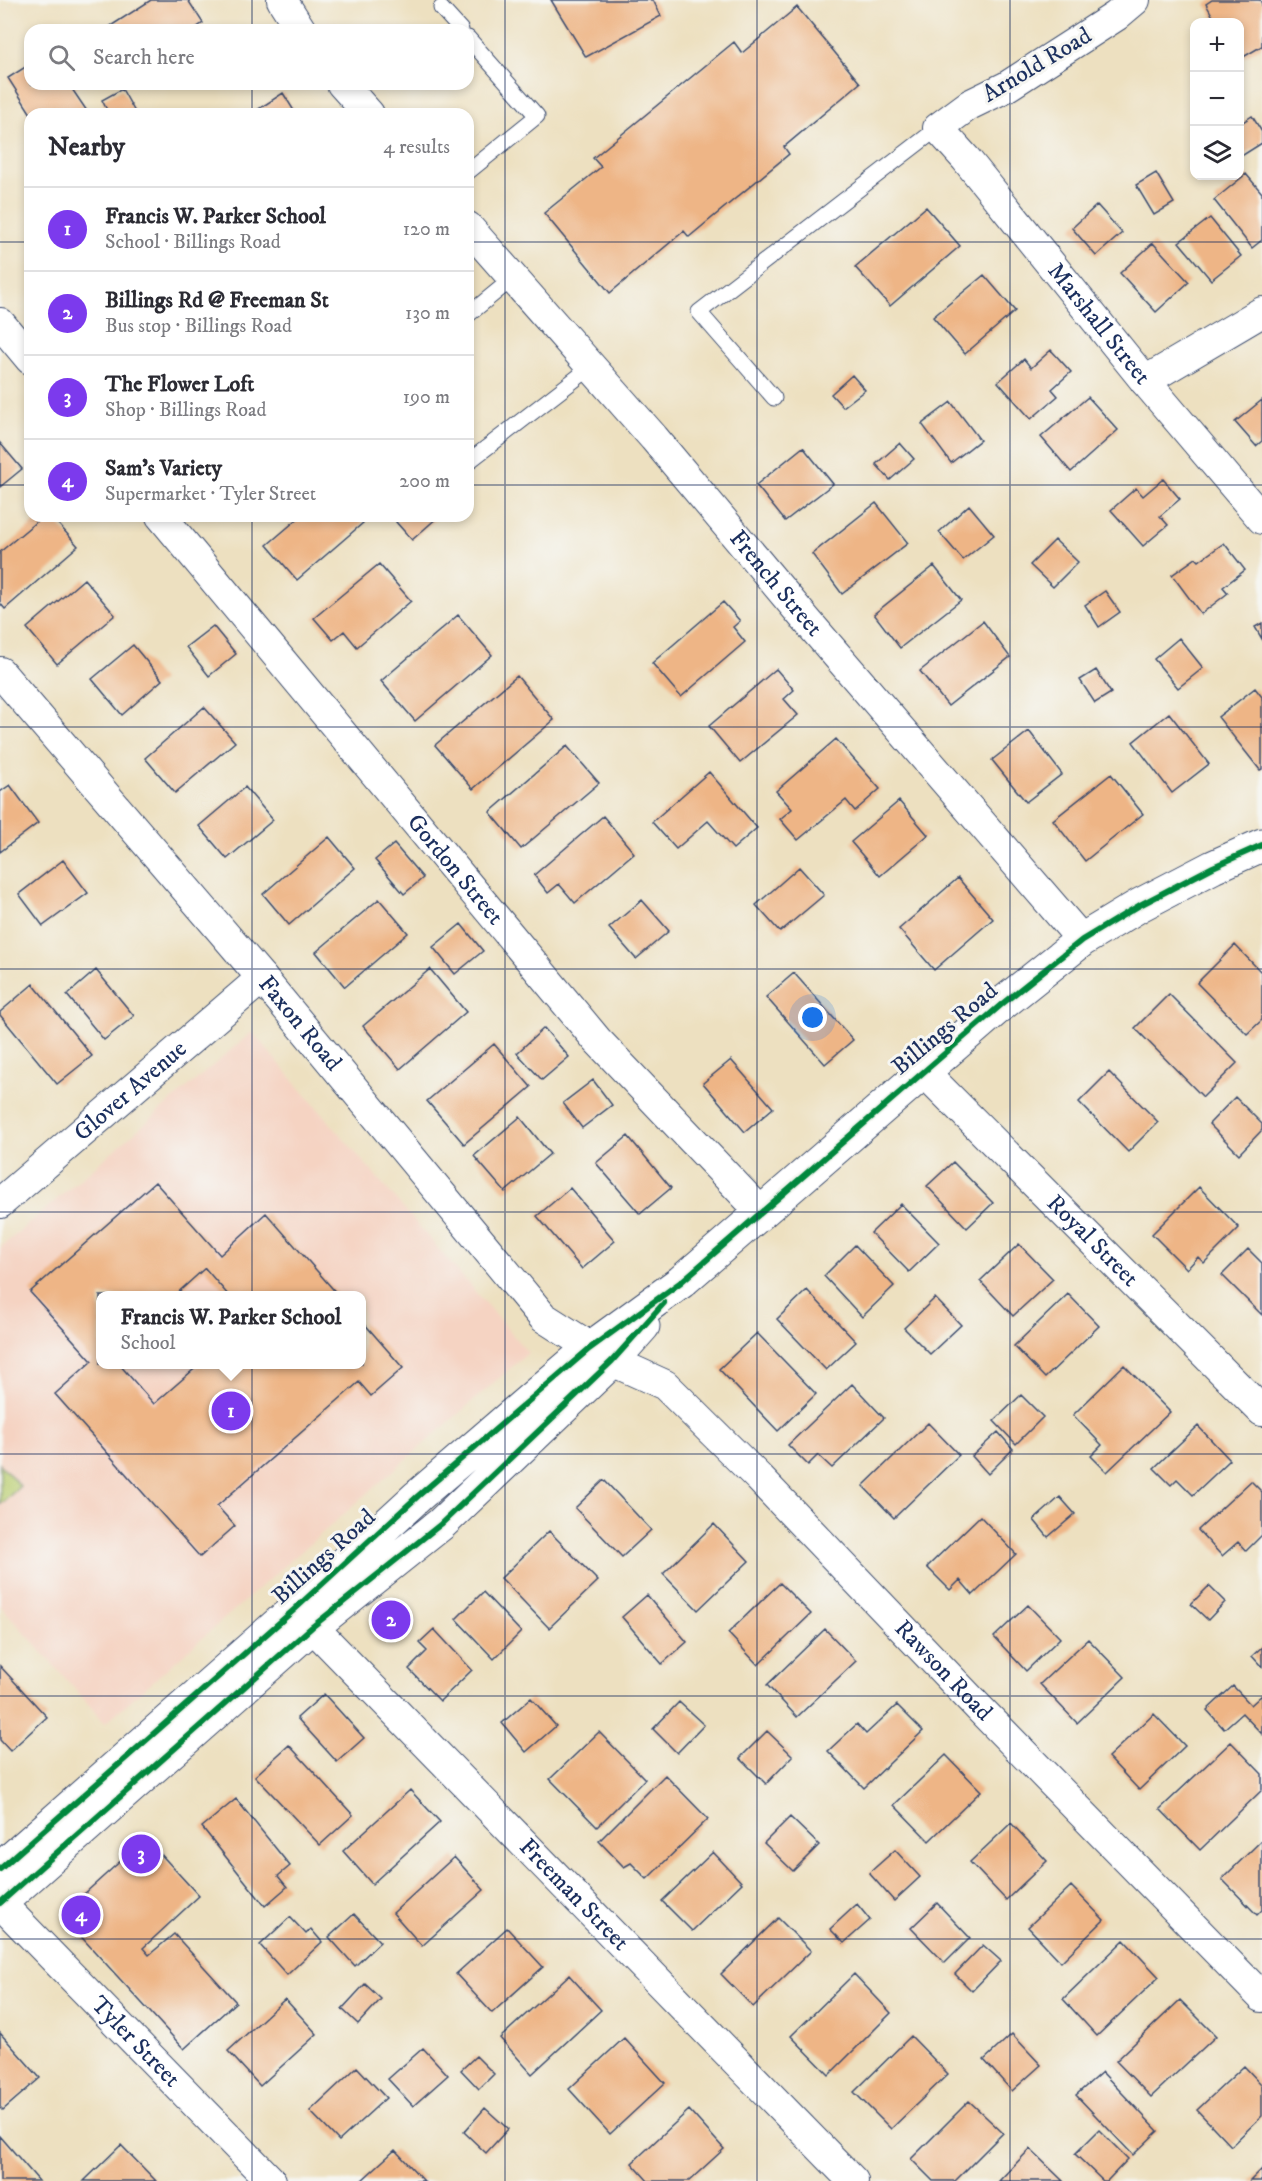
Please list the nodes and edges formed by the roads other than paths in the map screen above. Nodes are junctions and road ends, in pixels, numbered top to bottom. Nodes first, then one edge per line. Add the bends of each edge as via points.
1 (282, 0) edge
2 (1135, 0) edge
3 (441, 8) dead end
4 (297, 24) edge
5 (456, 24) edge
6 (474, 45) edge
7 (347, 90) edge
8 (364, 108) edge
9 (938, 128) junction
10 (474, 167) edge
11 (474, 234) edge
12 (513, 278) junction
13 (474, 310) edge
14 (1262, 312) edge
15 (0, 323) edge
16 (24, 352) edge
17 (591, 368) junction
18 (1145, 381) junction
19 (774, 398) dead end
20 (474, 457) edge
21 (1262, 519) edge
22 (165, 522) edge
23 (0, 672) edge
24 (1262, 845) edge
25 (1082, 940) junction
26 (262, 978) junction
27 (923, 1071) junction
28 (0, 1203) edge
29 (761, 1212) junction
30 (600, 1355) junction
31 (1262, 1411) edge
32 (303, 1618) junction
33 (0, 1869) edge
34 (0, 1903) edge
35 (1262, 1997) edge
36 (271, 2181) edge
37 (853, 2181) edge

1 - 4 street
2 - 9 street, Arnold Road via 1116,16
3 - 5 lane
6 - 10 lane via 537,116
7 - 8 street
9 - 18 street, Marshall Street
9 - 19 lane via 699,312
11 - 12 street, French Street
12 - 13 lane
12 - 17 street, French Street
14 - 18 street
15 - 16 street
17 - 20 lane
17 - 25 street, French Street
18 - 21 street, Marshall Street
22 - 29 street, Gordon Street via 597,1040
23 - 26 street, Faxon Road
24 - 25 street, Billings Road via 1140,905
25 - 27 street, Billings Road
26 - 28 street, Glover Avenue
26 - 30 street, Faxon Road via 543,1317
27 - 29 street, Billings Road
27 - 31 street, Royal Street
29 - 30 street, Billings Road
30 - 32 street, Billings Road via 418,1496
30 - 35 street, Rawson Road via 665,1385
32 - 33 street, Billings Road
32 - 34 street, Billings Road
32 - 37 street, Freeman Street
34 - 36 street, Tyler Street

